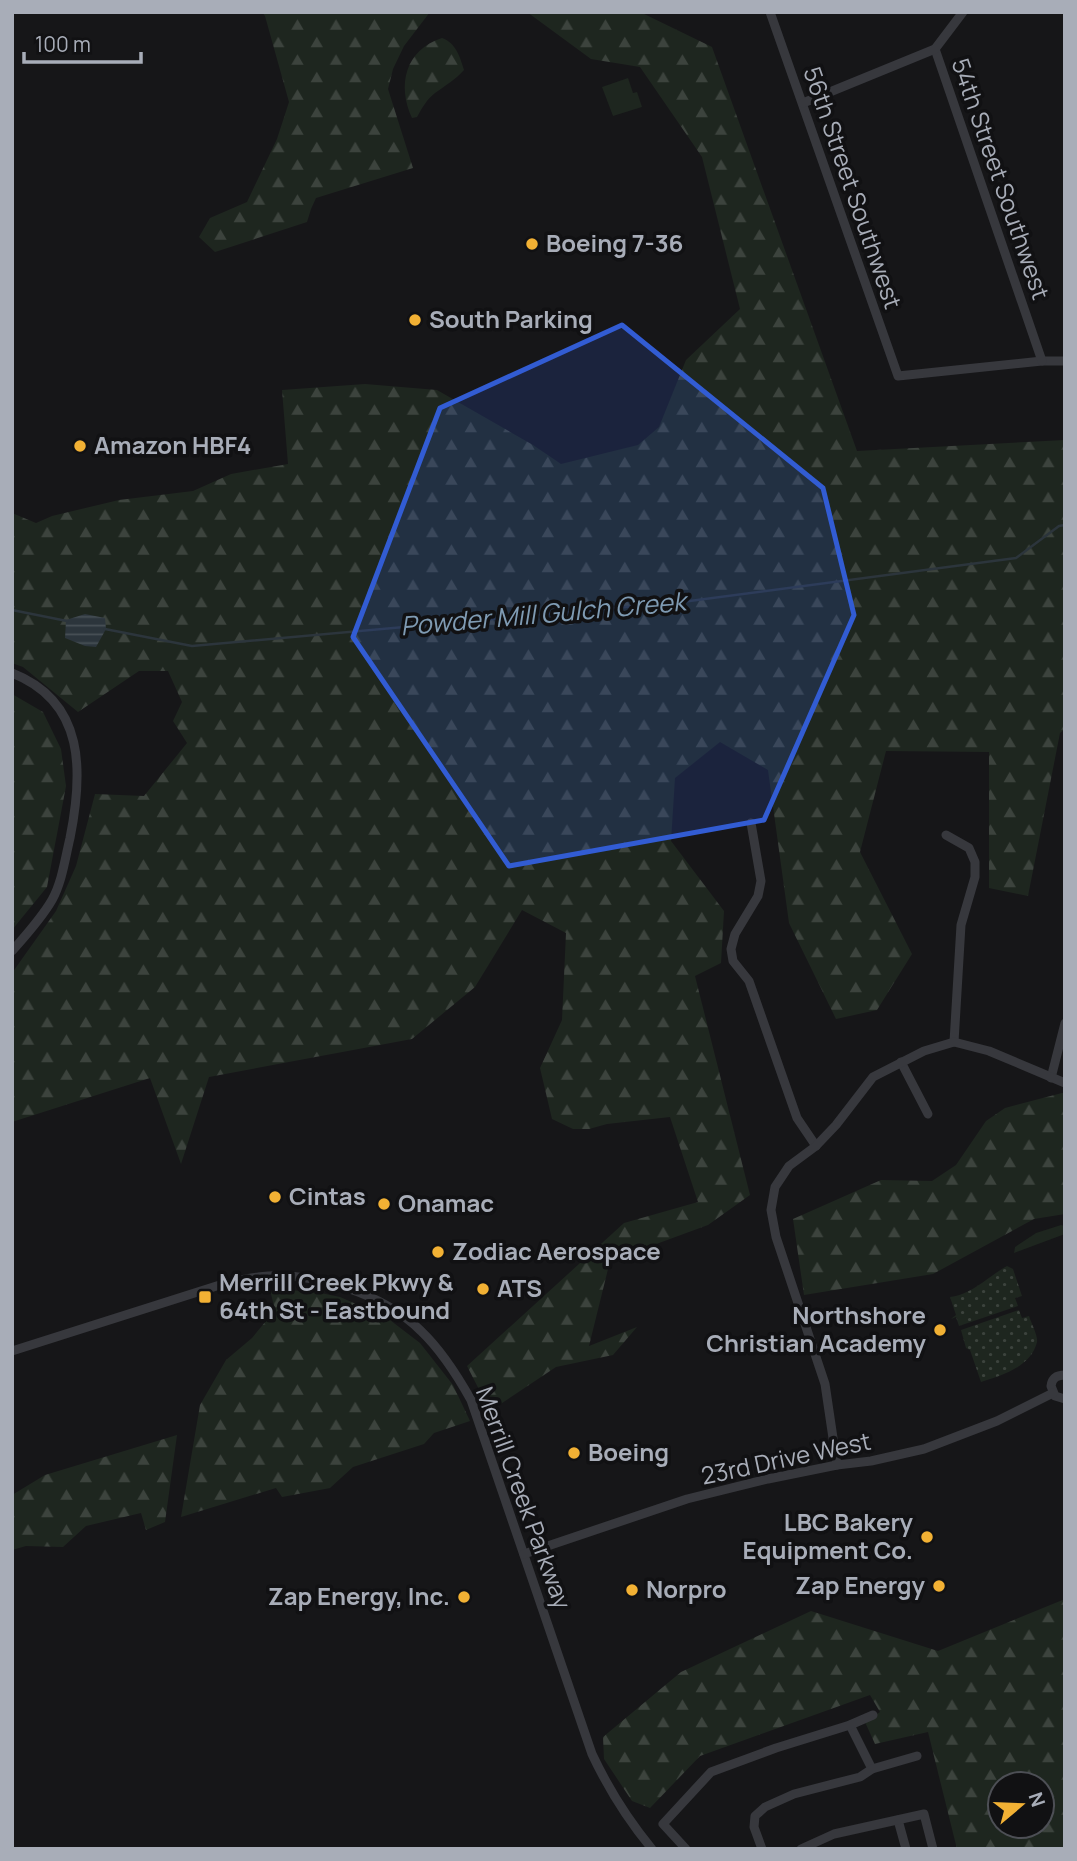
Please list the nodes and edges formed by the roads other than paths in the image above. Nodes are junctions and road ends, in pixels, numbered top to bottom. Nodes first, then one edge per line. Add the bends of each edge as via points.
1 (770, 12) edge
2 (963, 12) edge
3 (935, 49) junction
4 (803, 103) junction
5 (1042, 360) junction
6 (1065, 361) edge
7 (12, 673) edge
8 (751, 823) dead end
9 (946, 835) dead end
10 (12, 951) edge
11 (1065, 1023) edge
12 (954, 1042) junction
13 (901, 1062) junction
14 (1051, 1078) junction
15 (1065, 1083) edge
16 (928, 1114) dead end
17 (816, 1146) junction
18 (12, 1351) edge
19 (1065, 1375) edge
20 (1052, 1394) junction
21 (1065, 1398) edge
22 (837, 1465) junction
23 (524, 1554) junction
24 (873, 1715) dead end
25 (850, 1725) junction
26 (916, 1756) dead end
27 (872, 1769) junction
28 (898, 1820) junction
29 (652, 1849) edge
30 (686, 1849) edge
31 (762, 1849) edge
32 (801, 1849) edge
33 (906, 1849) edge
34 (933, 1849) edge

1 - 4 street, 56th Street Southwest
2 - 3 street
3 - 4 street
3 - 5 street, 54th Street Southwest
4 - 5 street, 56th Street Southwest via 898,376
5 - 6 street
7 - 10 street via 55,703 67,722 78,779 59,886
8 - 17 street via 761,881 758,896 735,934 733,961 749,981 797,1118
9 - 12 street via 969,848 975,862 961,925
11 - 14 street
12 - 13 street
12 - 14 street via 989,1051
13 - 16 street
13 - 17 street via 873,1077
14 - 15 street
17 - 22 street via 789,1166 775,1187 771,1210 825,1384
18 - 23 street, Merrill Creek Parkway via 220,1284 259,1276 303,1278 359,1292 404,1316 458,1377 481,1425
19 - 20 street, 23rd Drive West via 1054,1379
20 - 21 street
20 - 22 street, 23rd Drive West via 924,1449
22 - 23 street, 23rd Drive West via 687,1499
23 - 29 street, Merrill Creek Parkway via 592,1754 617,1801
24 - 25 street
25 - 27 street
25 - 30 street via 711,1772 663,1824
26 - 27 street
27 - 31 street via 860,1777 794,1794 765,1807 755,1816 754,1827
28 - 32 street via 834,1834
28 - 33 street
28 - 34 street via 924,1814

